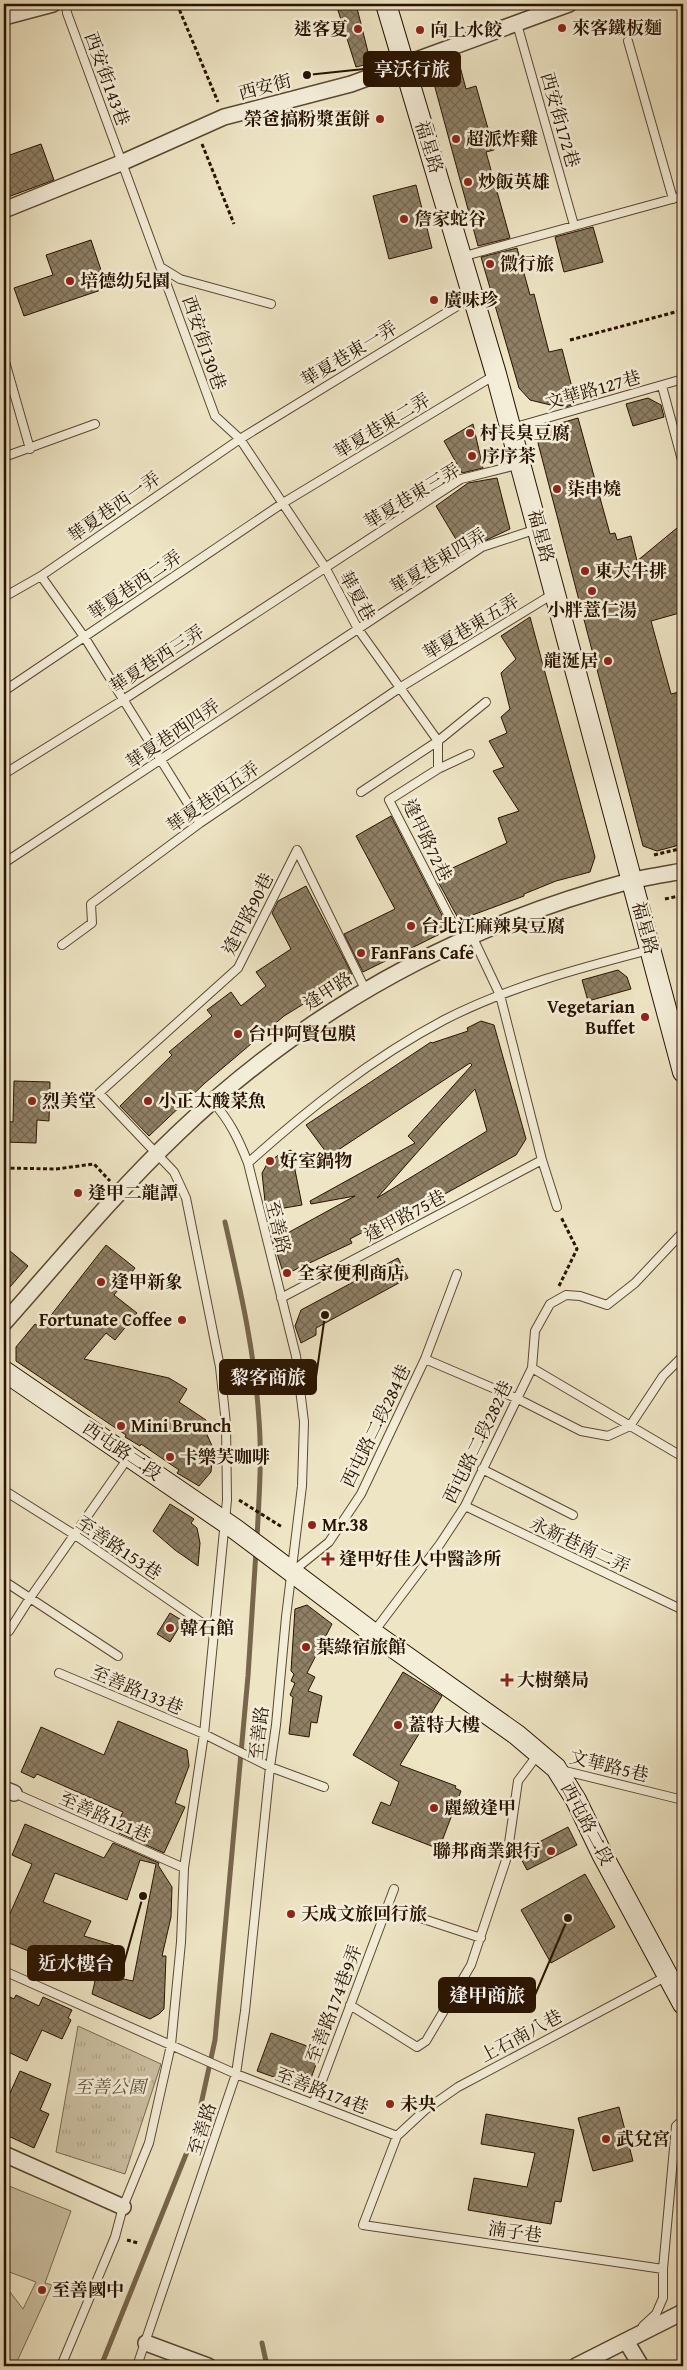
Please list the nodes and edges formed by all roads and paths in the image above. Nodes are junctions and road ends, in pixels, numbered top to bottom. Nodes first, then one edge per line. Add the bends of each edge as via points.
1 (53, 4) edge
2 (66, 4) edge
3 (177, 4) edge
4 (386, 4) edge
5 (569, 4) edge
6 (4, 17) edge
7 (517, 24) junction
8 (628, 40) dead end
9 (405, 64) junction
10 (224, 117) junction
11 (196, 128) junction
12 (121, 164) junction
13 (683, 196) edge
14 (673, 198) junction
15 (4, 210) edge
16 (234, 224) dead end
17 (574, 224) junction
18 (462, 257) junction
19 (162, 268) junction
20 (474, 296) junction
21 (272, 304) dead end
22 (683, 310) edge
23 (570, 340) dead end
24 (4, 358) edge
25 (496, 374) junction
26 (683, 379) edge
27 (662, 386) junction
28 (95, 424) dead end
29 (510, 428) junction
30 (240, 439) junction
31 (30, 449) junction
32 (4, 457) edge
33 (521, 464) junction
34 (683, 464) edge
35 (283, 504) junction
36 (539, 529) junction
37 (324, 567) junction
38 (41, 576) junction
39 (556, 592) junction
40 (4, 596) edge
41 (358, 629) junction
42 (85, 638) junction
43 (401, 687) junction
44 (4, 690) edge
45 (123, 700) junction
46 (486, 702) dead end
47 (438, 741) junction
48 (470, 754) dead end
49 (161, 761) junction
50 (438, 769) junction
51 (4, 774) edge
52 (361, 792) dead end
53 (200, 822) junction
54 (683, 848) edge
55 (654, 855) dead end
56 (4, 863) edge
57 (683, 871) edge
58 (632, 881) junction
59 (683, 895) edge
60 (665, 899) dead end
61 (472, 936) junction
62 (62, 944) dead end
63 (650, 950) junction
64 (364, 989) junction
65 (500, 996) junction
66 (683, 1072) edge
67 (213, 1102) junction
68 (158, 1154) junction
69 (542, 1160) junction
70 (248, 1163) junction
71 (4, 1168) edge
72 (121, 1192) junction
73 (557, 1207) joint
74 (683, 1232) edge
75 (457, 1274) dead end
76 (281, 1298) junction
77 (550, 1304) junction
78 (4, 1323) edge
79 (683, 1356) edge
80 (425, 1359) junction
81 (532, 1368) junction
82 (4, 1371) edge
83 (516, 1398) junction
84 (630, 1426) junction
85 (130, 1456) junction
86 (683, 1457) edge
87 (482, 1469) junction
88 (5, 1491) dead end
89 (242, 1502) dead end
90 (465, 1506) junction
91 (573, 1515) dead end
92 (232, 1527) junction
93 (282, 1527) dead end
94 (75, 1536) junction
95 (292, 1572) junction
96 (4, 1581) edge
97 (30, 1598) junction
98 (683, 1610) edge
99 (9, 1631) dead end
100 (214, 1631) junction
101 (373, 1633) junction
102 (118, 1656) dead end
103 (59, 1673) dead end
104 (204, 1734) junction
105 (539, 1753) junction
106 (270, 1767) junction
107 (556, 1768) junction
108 (324, 1787) dead end
109 (9, 1791) edge
110 (683, 1800) edge
111 (184, 1868) junction
112 (394, 1889) dead end
113 (387, 1907) junction
114 (481, 1938) junction
115 (4, 1971) edge
116 (669, 1975) junction
117 (350, 2004) junction
118 (683, 2004) edge
119 (171, 2046) junction
120 (236, 2074) junction
121 (314, 2102) junction
122 (683, 2120) edge
123 (397, 2136) junction
124 (4, 2154) edge
125 (123, 2207) junction
126 (663, 2269) junction
127 (683, 2312) edge
128 (626, 2341) junction
129 (146, 2343) junction
130 (60, 2366) edge
131 (137, 2366) edge
132 (208, 2366) edge
133 (576, 2366) edge
134 (640, 2366) edge

1 - 6 street
2 - 12 lane, 西安街143巷
3 - 10 path
4 - 9 street, 福星路
5 - 7 street, 西安街
7 - 9 street, 西安街
7 - 17 lane, 西安街172巷
8 - 14 lane
9 - 10 street, 西安街 via 351,84
9 - 18 street, 福星路
10 - 11 street, 西安街
11 - 12 street, 西安街
11 - 16 path
12 - 15 street, 西安街
12 - 19 lane, 西安街130巷
13 - 14 lane
14 - 17 lane
17 - 18 lane
18 - 20 street, 福星路
19 - 21 lane via 180,279
19 - 30 lane, 西安街130巷 via 208,402 215,416
20 - 25 street, 福星路
20 - 30 lane, 華夏巷東一弄
22 - 23 path
24 - 31 lane
25 - 29 street, 福星路
25 - 35 lane, 華夏巷東二弄
26 - 27 lane, 文華路127巷
27 - 29 lane, 文華路127巷
27 - 34 lane
28 - 31 lane
29 - 33 street, 福星路
30 - 35 lane, 華夏巷
30 - 38 lane, 華夏巷西一弄
31 - 32 lane
33 - 36 street, 福星路
33 - 37 lane, 華夏巷東三弄 via 461,479
35 - 37 lane, 華夏巷
35 - 42 lane, 華夏巷西二弄
36 - 39 street, 福星路
36 - 41 lane, 華夏巷東四弄 via 482,548
37 - 41 lane, 華夏巷
37 - 45 lane, 華夏巷西三弄
38 - 40 lane, 華夏巷西一弄
38 - 42 lane
39 - 43 lane, 華夏巷東五弄
39 - 58 street, 福星路
41 - 43 lane, 華夏巷
41 - 49 lane, 華夏巷西四弄
42 - 44 lane, 華夏巷西二弄
42 - 45 lane
43 - 47 lane, 華夏巷
43 - 53 lane, 華夏巷西五弄
45 - 49 lane
45 - 51 lane, 華夏巷西三弄
46 - 47 lane
47 - 50 lane
47 - 52 lane
48 - 50 lane
49 - 53 lane
49 - 56 lane, 華夏巷西四弄
50 - 61 lane, 逢甲路72巷 via 389,800 452,922
53 - 62 lane, 華夏巷西五弄 via 91,904 92,923
54 - 55 path
57 - 58 street, 逢甲路
58 - 61 street, 逢甲路 via 556,903
58 - 63 street, 福星路
59 - 60 path
61 - 64 street, 逢甲路
61 - 65 lane
63 - 65 lane via 598,963
63 - 66 street, 福星路
64 - 67 street, 逢甲路 via 280,1047
64 - 68 lane, 逢甲路90巷 via 297,850 238,968 99,1093
65 - 69 lane
65 - 70 lane via 445,1019 369,1065 299,1118
67 - 68 street, 逢甲路
67 - 70 lane, 至善路 via 228,1119
68 - 72 street, 逢甲路
68 - 92 lane via 174,1172 186,1198 212,1321 226,1424
69 - 73 lane
69 - 76 lane, 逢甲路75巷
70 - 76 lane, 至善路
71 - 72 path via 56,1169 94,1164
72 - 78 street, 逢甲路
73 - 77 path via 577,1249
74 - 77 lane via 635,1283 608,1305 566,1295
75 - 80 lane, 西屯路二段284巷
76 - 95 lane, 至善路 via 296,1356 304,1422 302,1486
77 - 81 lane, 西屯路二段282巷 via 535,1331
79 - 84 lane via 663,1376
80 - 83 lane
80 - 95 lane, 西屯路二段284巷 via 361,1494 329,1542
81 - 83 lane, 西屯路二段282巷
81 - 84 lane
82 - 85 street, 西屯路二段
83 - 84 lane via 581,1432 608,1436
83 - 87 lane, 西屯路二段282巷
84 - 86 lane
85 - 92 street, 西屯路二段
85 - 94 lane
87 - 90 lane, 西屯路二段282巷
87 - 91 lane
88 - 94 lane, 至善路153巷
89 - 93 path
90 - 98 lane, 永新巷南二弄
90 - 101 lane, 西屯路二段282巷
92 - 95 street, 西屯路二段
92 - 100 lane
94 - 97 lane
94 - 100 lane, 至善路153巷
95 - 101 street, 西屯路二段
95 - 106 lane, 至善路
96 - 97 lane
97 - 99 lane
97 - 102 lane
100 - 104 lane
101 - 105 street, 西屯路二段
103 - 104 lane, 至善路133巷
104 - 106 lane, 至善路133巷
104 - 111 lane
105 - 107 street, 西屯路二段
105 - 114 lane via 518,1781 507,1857
106 - 108 lane, 至善路133巷
106 - 120 lane, 至善路 via 246,2011
107 - 110 lane, 文華路5巷
107 - 116 street, 西屯路二段
109 - 111 lane, 至善路121巷
111 - 119 lane
112 - 113 lane, 至善路174巷9弄
113 - 114 lane
113 - 117 lane, 至善路174巷9弄
114 - 117 lane via 471,1966 426,2041 417,2047
115 - 119 lane, 至善路174巷
116 - 118 street, 西屯路二段
116 - 123 lane, 上石南八巷 via 458,2087 425,2110
117 - 121 lane, 至善路174巷9弄
119 - 120 lane, 至善路174巷
119 - 125 lane via 149,2143
120 - 121 lane, 至善路174巷
120 - 129 lane, 至善路
121 - 123 lane, 至善路174巷
122 - 126 lane via 676,2126
123 - 126 lane, 湳子巷 via 363,2225
124 - 125 street
125 - 130 lane via 115,2237
126 - 128 lane via 663,2298 656,2314
127 - 128 street
128 - 133 street
128 - 134 street
129 - 131 lane, 至善路
129 - 132 street

